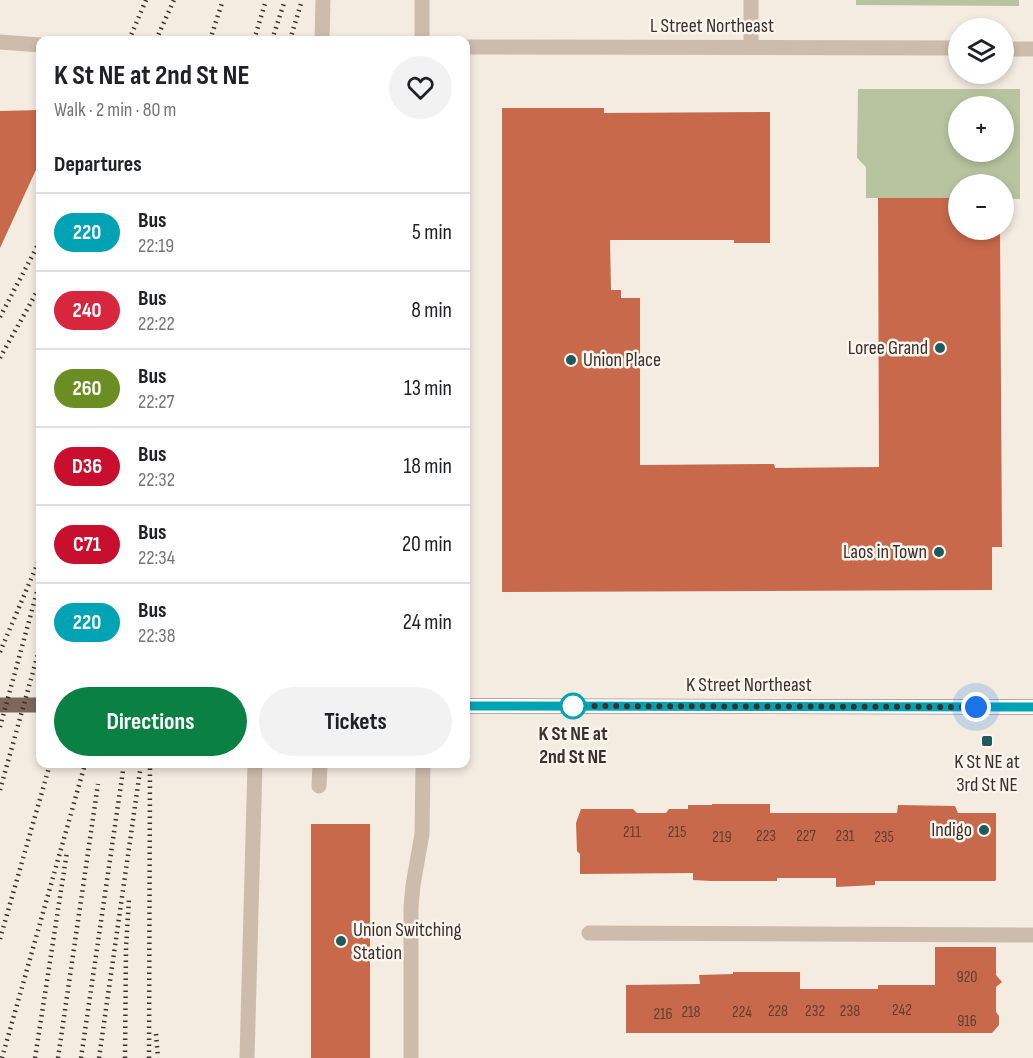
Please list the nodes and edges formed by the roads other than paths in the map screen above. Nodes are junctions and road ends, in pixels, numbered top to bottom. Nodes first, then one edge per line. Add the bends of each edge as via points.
1 (323, 0) edge
2 (422, 0) edge
3 (751, 0) edge
4 (322, 36) edge
5 (422, 36) edge
6 (0, 42) edge
7 (36, 45) edge
8 (470, 47) edge
9 (751, 47) junction
10 (948, 48) edge
11 (1014, 49) edge
12 (1033, 49) edge
13 (0, 705) edge
14 (36, 705) edge
15 (470, 706) edge
16 (1033, 707) edge
17 (255, 768) edge
18 (320, 768) edge
19 (423, 768) edge
20 (320, 786) dead end
21 (589, 933) dead end
22 (1033, 935) edge
23 (247, 1058) edge
24 (411, 1058) edge

1 - 4 street
2 - 5 street
3 - 9 street
6 - 7 street
8 - 9 street, L Street Northeast
9 - 10 street, L Street Northeast
11 - 12 street
13 - 14 main road
15 - 16 main road, K Street Northeast
17 - 23 street
18 - 20 street
19 - 24 street via 422,834 411,907
21 - 22 street

